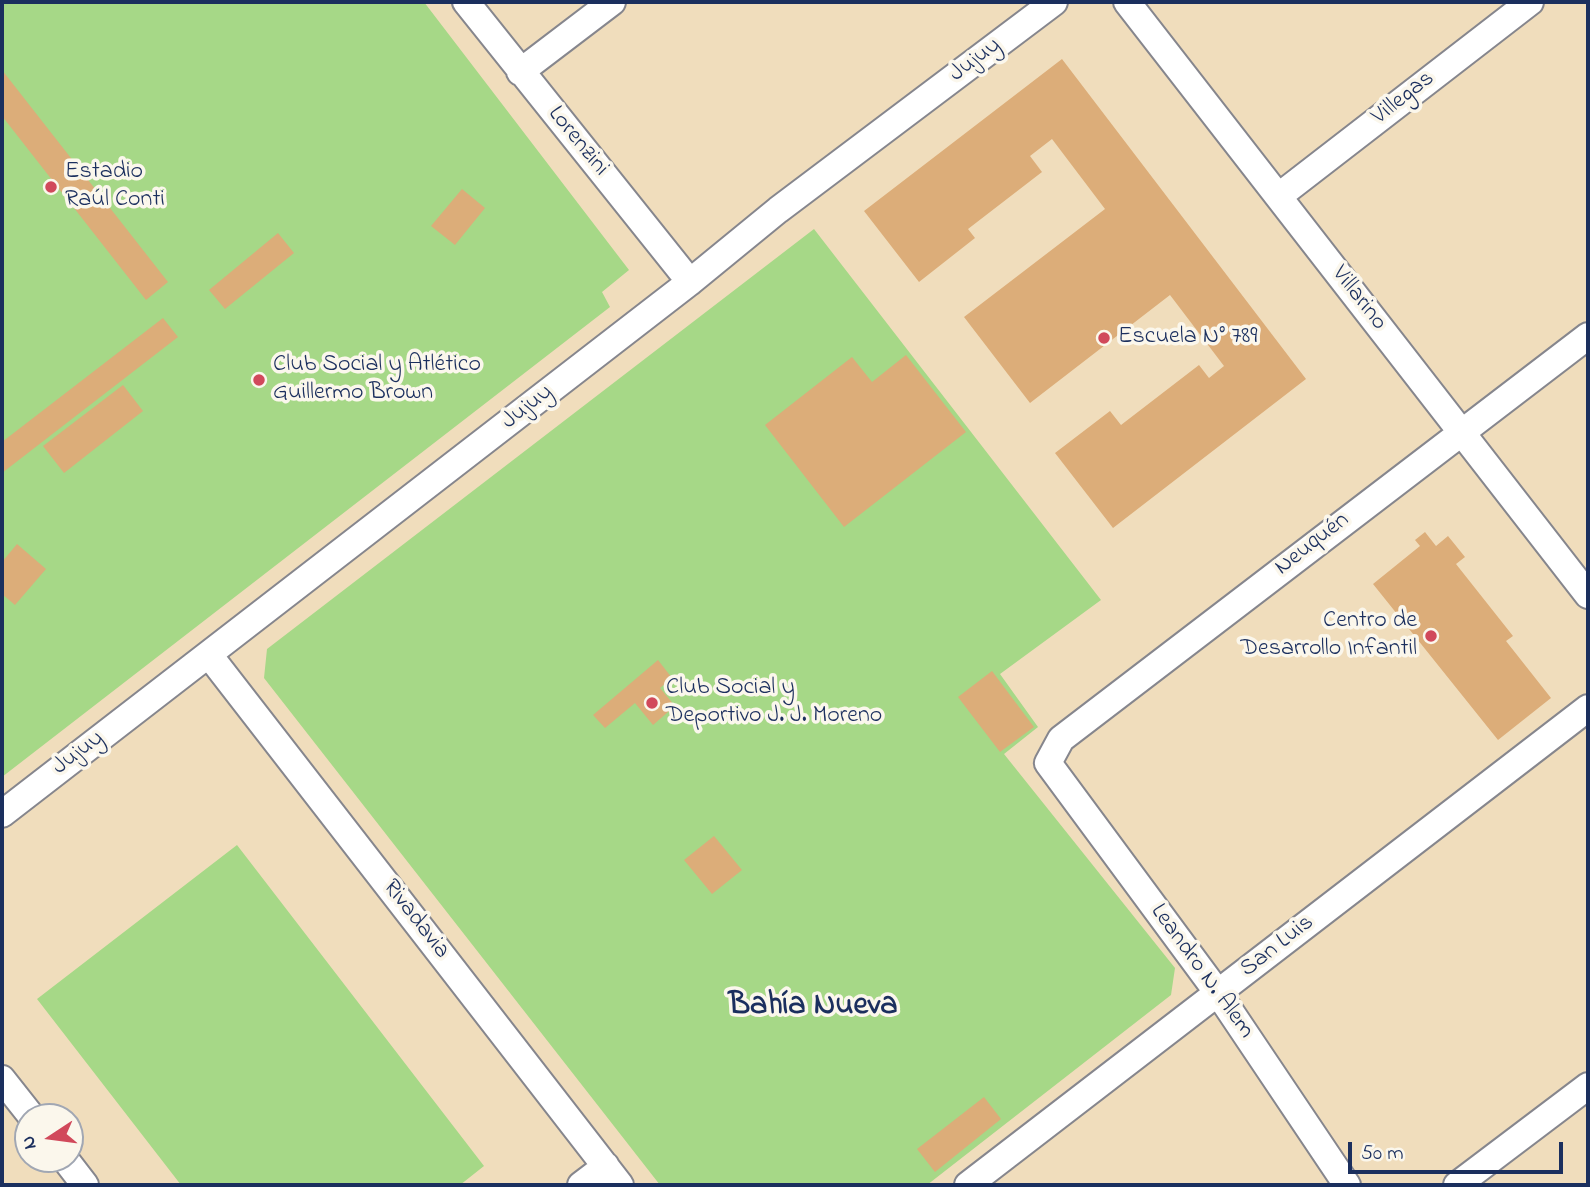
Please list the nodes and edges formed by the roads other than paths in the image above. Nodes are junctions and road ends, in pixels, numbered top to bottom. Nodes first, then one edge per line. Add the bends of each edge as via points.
1 (466, 2) edge
2 (612, 2) edge
3 (1054, 2) edge
4 (1127, 2) edge
5 (1530, 2) edge
6 (520, 72) junction
7 (1279, 197) junction
8 (690, 282) junction
9 (1588, 336) edge
10 (1461, 432) junction
11 (1588, 595) edge
12 (209, 655) junction
13 (1588, 708) edge
14 (1048, 763) joint
15 (2, 814) edge
16 (1218, 993) junction
17 (1588, 1086) edge
18 (613, 1176) edge
19 (581, 1185) edge
20 (968, 1185) edge
21 (1348, 1185) edge
22 (1457, 1185) edge

1 - 6 street, Lorenzini
2 - 6 street
3 - 8 street, Jujuy
4 - 7 street, Villarino
5 - 7 street, Villegas
6 - 8 street, Lorenzini
7 - 10 street, Villarino
8 - 12 street, Jujuy
9 - 10 street, Neuquén
10 - 11 street, Villarino
10 - 14 street, Neuquén via 1061,739
12 - 15 street, Jujuy
12 - 18 street, Rivadavia
13 - 16 street, San Luis
14 - 16 street, Leandro N. Alem
16 - 20 street, San Luis
16 - 21 street, Leandro N. Alem
17 - 22 street
18 - 19 street

